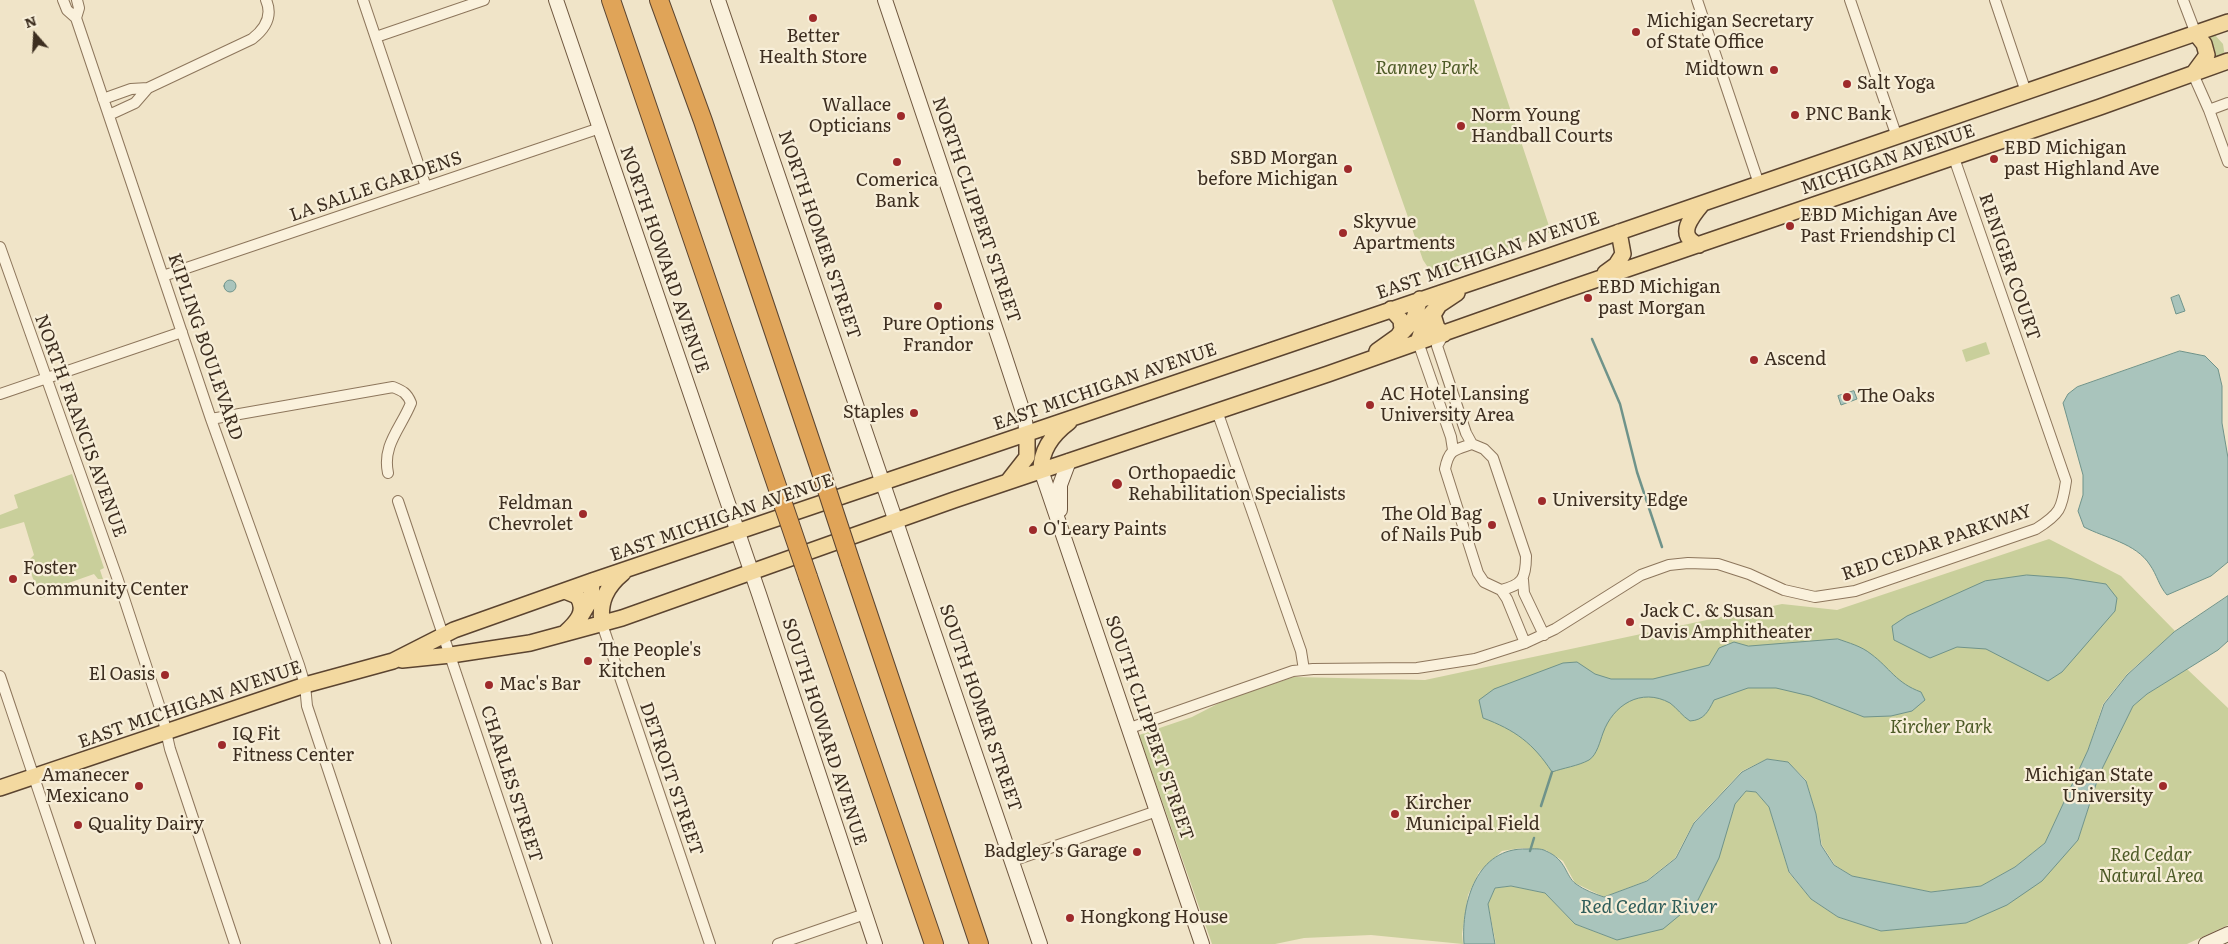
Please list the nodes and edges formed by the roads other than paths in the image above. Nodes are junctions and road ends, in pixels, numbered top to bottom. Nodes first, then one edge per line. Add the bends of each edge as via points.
1 (63, 0) edge
2 (77, 0) edge
3 (266, 0) edge
4 (363, 0) edge
5 (484, 0) edge
6 (556, 0) edge
7 (611, 0) edge
8 (659, 0) edge
9 (718, 0) edge
10 (885, 0) edge
11 (1697, 0) edge
12 (1850, 0) edge
13 (1995, 0) edge
14 (2183, 0) edge
15 (76, 18) junction
16 (2228, 22) edge
17 (2196, 34) junction
18 (376, 37) junction
19 (2228, 61) edge
20 (2193, 74) junction
21 (148, 88) junction
22 (2026, 92) junction
23 (103, 99) junction
24 (2228, 103) edge
25 (2209, 110) junction
26 (109, 115) junction
27 (600, 128) junction
28 (1897, 137) junction
29 (1833, 158) joint
30 (1954, 158) junction
31 (2228, 162) edge
32 (1759, 184) junction
33 (426, 187) junction
34 (1702, 204) junction
35 (1619, 232) junction
36 (1700, 245) junction
37 (0, 247) edge
38 (163, 276) junction
39 (1480, 279) junction
40 (1592, 281) junction
41 (1560, 292) joint
42 (1420, 299) junction
43 (1439, 305) junction
44 (1391, 309) junction
45 (182, 332) junction
46 (1444, 334) junction
47 (1398, 336) junction
48 (1418, 342) junction
49 (1362, 362) junction
50 (45, 378) junction
51 (2032, 387) joint
52 (0, 394) edge
53 (1217, 411) junction
54 (1079, 416) junction
55 (212, 419) junction
56 (1028, 434) junction
57 (1472, 444) junction
58 (1453, 450) junction
59 (1069, 461) junction
60 (1041, 470) junction
61 (388, 473) dead end
62 (884, 483) junction
63 (996, 486) junction
64 (398, 501) dead end
65 (897, 520) junction
66 (1061, 523) junction
67 (737, 532) junction
68 (629, 569) junction
69 (751, 572) junction
70 (1523, 580) junction
71 (592, 581) junction
72 (612, 583) junction
73 (1500, 590) junction
74 (565, 591) junction
75 (622, 618) junction
76 (579, 619) junction
77 (602, 624) junction
78 (444, 634) junction
79 (1544, 635) junction
80 (559, 636) junction
81 (1525, 643) junction
82 (451, 655) junction
83 (393, 661) junction
84 (1304, 670) junction
85 (0, 676) edge
86 (304, 685) junction
87 (1130, 728) junction
88 (166, 732) junction
89 (34, 777) junction
90 (0, 788) edge
91 (1157, 811) junction
92 (1012, 861) junction
93 (865, 914) junction
94 (2228, 934) edge
95 (90, 944) edge
96 (235, 944) edge
97 (386, 944) edge
98 (547, 944) edge
99 (710, 944) edge
100 (778, 944) edge
101 (875, 944) edge
102 (932, 944) edge
103 (979, 944) edge
104 (1040, 944) edge
105 (1202, 944) edge
106 (2206, 944) edge

1 - 15 street, KIPLING BOULEVARD via 67,10
2 - 15 street, KIPLING BOULEVARD
3 - 21 street via 267,23 252,39
4 - 18 street
5 - 18 street
6 - 27 street, NORTH HOWARD AVENUE
7 - 102 highway, bridge
8 - 103 highway, bridge via 722,176
9 - 62 street, NORTH HOMER STREET
10 - 56 street, NORTH CLIPPERT STREET
11 - 32 street
12 - 28 street
13 - 22 street
14 - 17 street
15 - 23 street, KIPLING BOULEVARD
16 - 17 main road, MICHIGAN AVENUE
17 - 20 main road via 2207,55
17 - 22 main road, MICHIGAN AVENUE
18 - 33 street
19 - 20 main road, MICHIGAN AVENUE
20 - 25 street
20 - 30 main road, MICHIGAN AVENUE
21 - 23 street via 131,88
21 - 26 street via 135,102
22 - 28 main road, MICHIGAN AVENUE
23 - 26 street, KIPLING BOULEVARD
24 - 25 street
25 - 31 street
26 - 38 street, KIPLING BOULEVARD
27 - 33 street, LA SALLE GARDENS
27 - 67 street, NORTH HOWARD AVENUE
28 - 29 main road, MICHIGAN AVENUE
29 - 32 main road, EAST MICHIGAN AVENUE
30 - 36 main road, MICHIGAN AVENUE
30 - 51 street, RENIGER COURT
32 - 34 main road, EAST MICHIGAN AVENUE
33 - 38 street, LA SALLE GARDENS
34 - 35 main road, EAST MICHIGAN AVENUE
34 - 36 main road via 1687,228 1691,239
35 - 39 main road, EAST MICHIGAN AVENUE
35 - 40 main road via 1623,250 1619,261
36 - 40 main road, MICHIGAN AVENUE
37 - 50 street, NORTH FRANCIS AVENUE
38 - 45 street, KIPLING BOULEVARD
39 - 42 main road, EAST MICHIGAN AVENUE
39 - 43 main road
40 - 41 main road, MICHIGAN AVENUE
41 - 46 main road, EAST MICHIGAN AVENUE
42 - 44 main road, EAST MICHIGAN AVENUE
42 - 47 main road via 1413,321
43 - 46 main road via 1433,315 1434,322
43 - 48 main road via 1426,319
44 - 47 main road via 1402,323
44 - 54 main road, EAST MICHIGAN AVENUE
45 - 50 street
45 - 55 street, KIPLING BOULEVARD
46 - 48 main road, EAST MICHIGAN AVENUE
46 - 57 street via 1437,346
47 - 49 main road
48 - 49 main road, EAST MICHIGAN AVENUE
48 - 58 street
49 - 53 main road, EAST MICHIGAN AVENUE
50 - 52 street
50 - 88 street, NORTH FRANCIS AVENUE via 118,580
51 - 79 street, RED CEDAR PARKWAY via 2066,480 2063,501 2054,517 2036,529 1855,591 1815,597 1784,590 1718,564 1669,565 1641,575
53 - 59 main road, EAST MICHIGAN AVENUE
53 - 84 street
54 - 56 main road, EAST MICHIGAN AVENUE
54 - 60 main road via 1061,428 1050,442 1042,456
55 - 61 street via 393,387 404,391 411,403 388,448 385,459
55 - 86 street, KIPLING BOULEVARD via 279,605
56 - 62 main road, EAST MICHIGAN AVENUE
56 - 63 main road via 1025,461 1012,478
57 - 58 street
57 - 70 street via 1493,458 1526,556
58 - 73 street via 1445,470 1478,573 1484,582
59 - 60 main road, EAST MICHIGAN AVENUE
59 - 66 street, SOUTH CLIPPERT STREET via 1059,490
60 - 63 main road, EAST MICHIGAN AVENUE
60 - 66 street, SOUTH CLIPPERT STREET
62 - 65 street, SOUTH HOMER STREET
62 - 67 main road, EAST MICHIGAN AVENUE
63 - 65 main road, EAST MICHIGAN AVENUE
64 - 78 street, CHARLES STREET
65 - 69 main road, EAST MICHIGAN AVENUE
65 - 92 street, SOUTH HOMER STREET
66 - 87 street, SOUTH CLIPPERT STREET
67 - 68 main road, EAST MICHIGAN AVENUE
67 - 69 street, SOUTH HOWARD AVENUE
68 - 71 main road, EAST MICHIGAN AVENUE
68 - 72 main road
69 - 75 main road, EAST MICHIGAN AVENUE
69 - 93 street, SOUTH HOWARD AVENUE
70 - 73 street
70 - 79 street via 1524,593
71 - 74 main road, EAST MICHIGAN AVENUE
71 - 76 main road via 591,599
72 - 75 main road via 608,603
72 - 77 main road via 602,602
73 - 81 street
74 - 76 main road via 580,601
74 - 78 main road, EAST MICHIGAN AVENUE
75 - 77 main road, EAST MICHIGAN AVENUE
76 - 80 main road
77 - 80 main road, EAST MICHIGAN AVENUE
77 - 99 street, DETROIT STREET
78 - 82 street, CHARLES STREET
78 - 83 main road, EAST MICHIGAN AVENUE
79 - 81 street, RED CEDAR PARKWAY
80 - 82 main road, EAST MICHIGAN AVENUE
81 - 84 street, RED CEDAR PARKWAY via 1475,659 1417,668
82 - 83 main road, EAST MICHIGAN AVENUE
82 - 98 street, CHARLES STREET
83 - 86 main road, EAST MICHIGAN AVENUE
84 - 87 street, RED CEDAR PARKWAY via 1278,676
85 - 89 street
86 - 88 main road, EAST MICHIGAN AVENUE
86 - 97 street, KIPLING BOULEVARD via 307,706
87 - 91 street, SOUTH CLIPPERT STREET
88 - 89 main road, EAST MICHIGAN AVENUE
88 - 96 street, NORTH FRANCIS AVENUE
89 - 90 main road, EAST MICHIGAN AVENUE
89 - 95 street
91 - 92 street
91 - 105 street, SOUTH CLIPPERT STREET
92 - 104 street, SOUTH HOMER STREET
93 - 100 street
93 - 101 street, SOUTH HOWARD AVENUE
94 - 106 street

